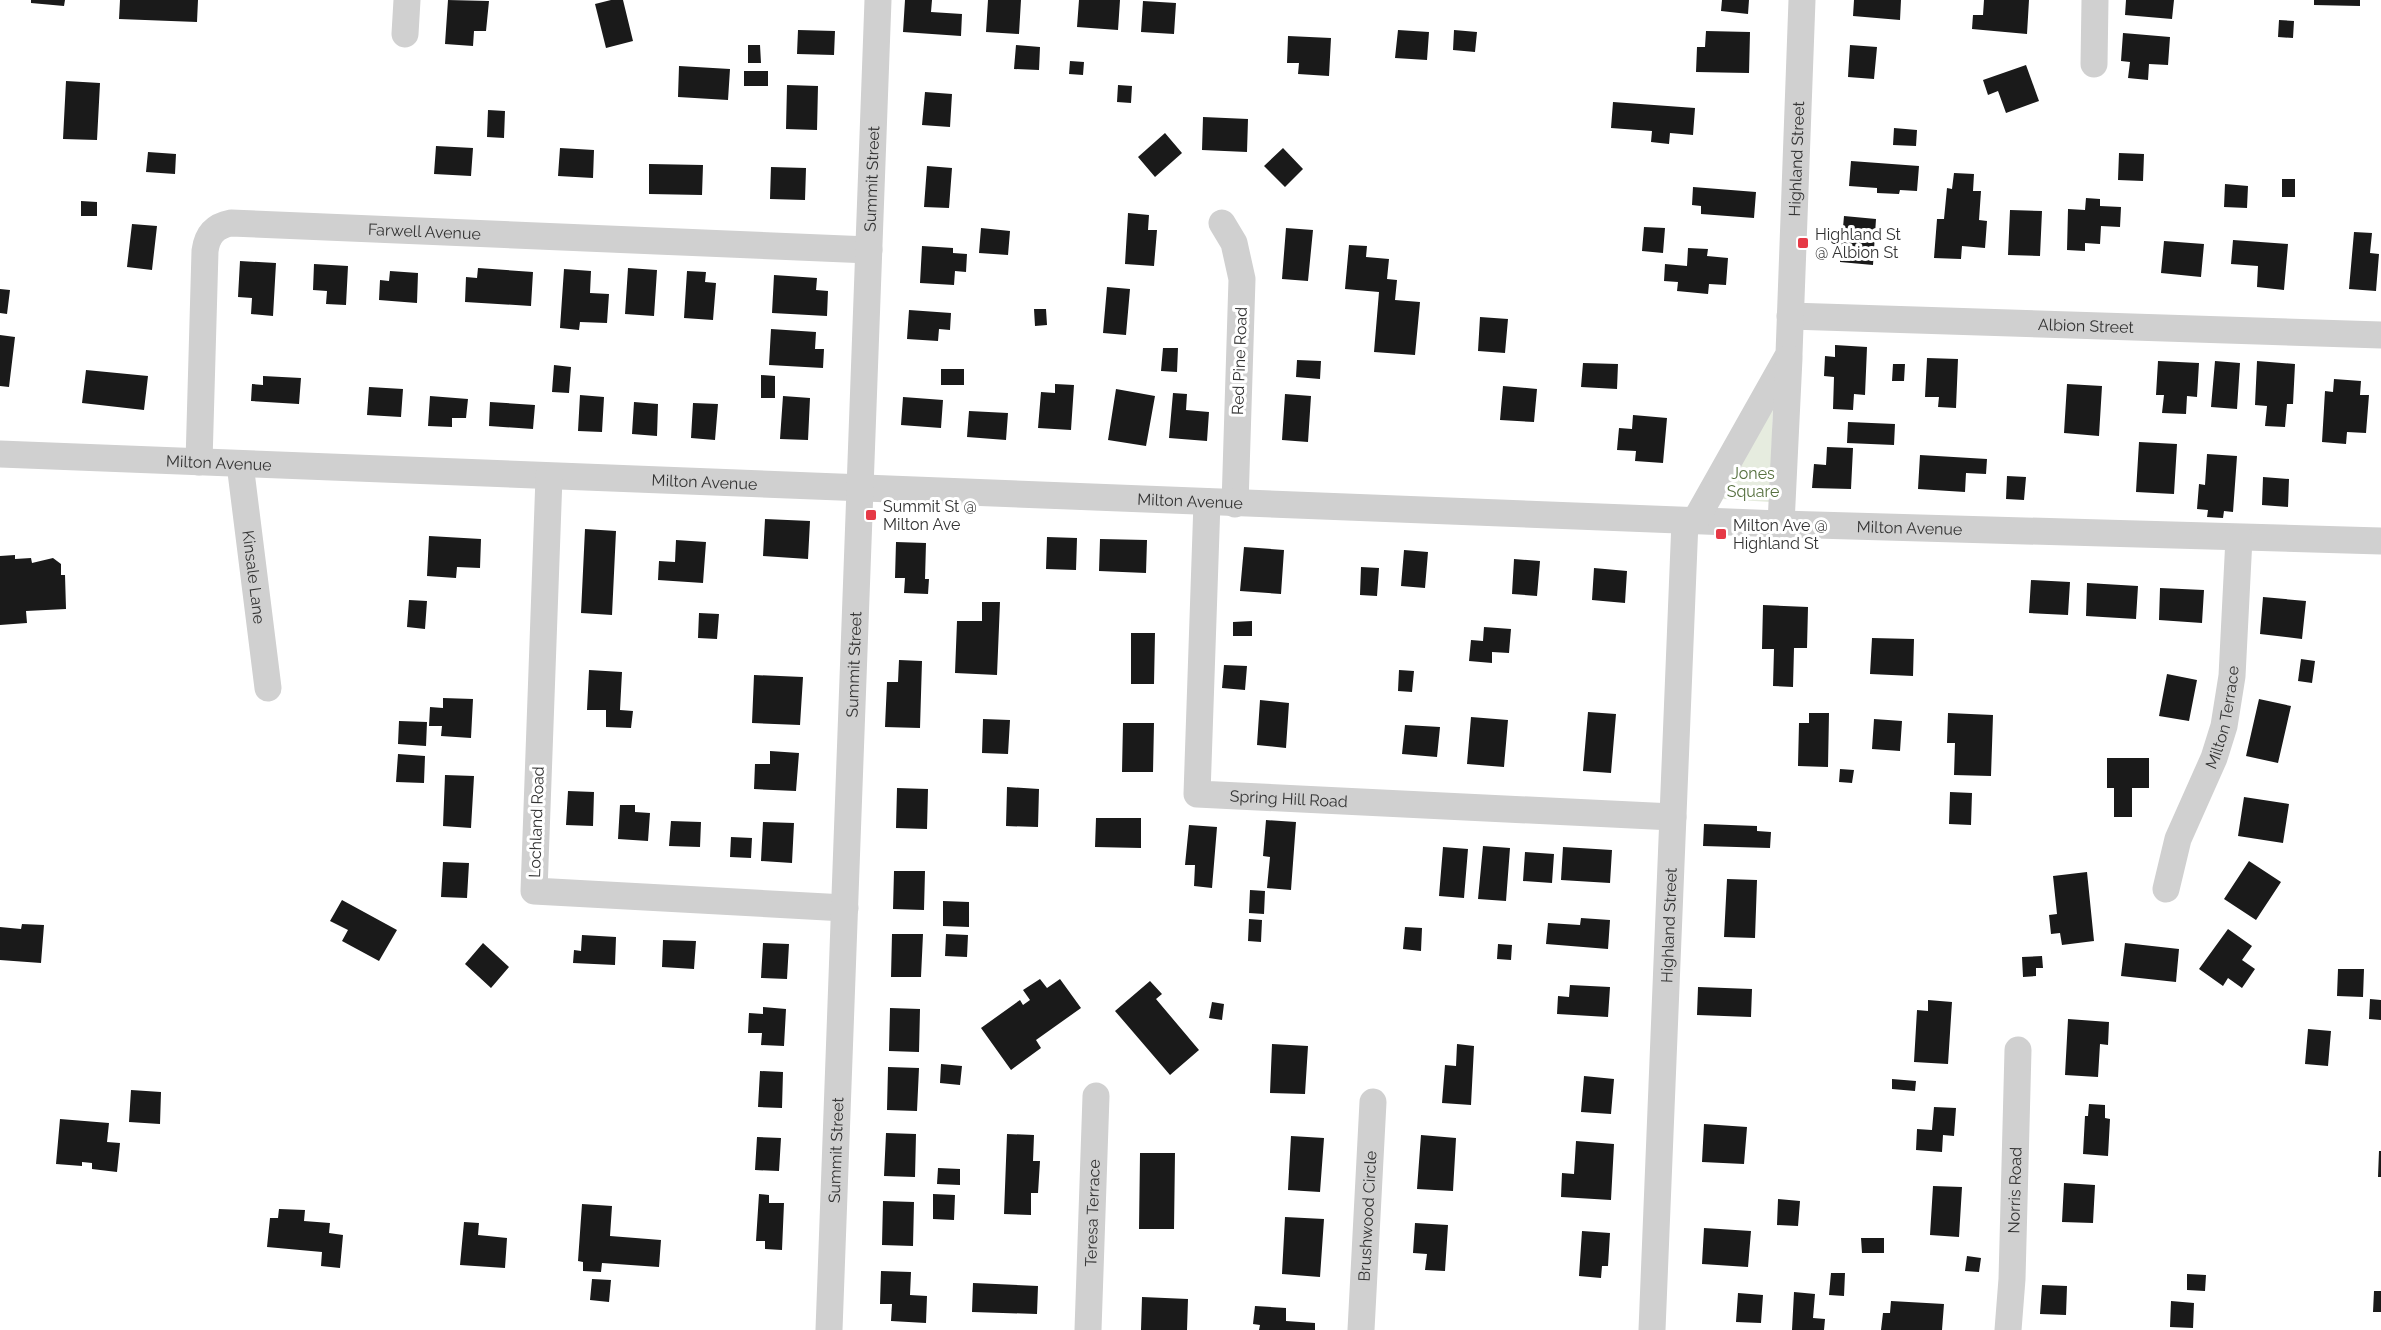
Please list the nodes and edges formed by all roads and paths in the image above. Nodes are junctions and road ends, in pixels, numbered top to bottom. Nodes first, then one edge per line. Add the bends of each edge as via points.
1 (407, 0) edge
2 (878, 0) edge
3 (1802, 0) edge
4 (2095, 0) edge
5 (405, 34) dead end
6 (2094, 64) dead end
7 (1222, 223) dead end
8 (869, 250) junction
9 (1790, 316) junction
10 (2381, 334) edge
11 (1789, 354) junction
12 (0, 454) edge
13 (200, 462) junction
14 (240, 464) junction
15 (549, 477) junction
16 (861, 489) junction
17 (1207, 502) junction
18 (1235, 504) junction
19 (1690, 521) junction
20 (1781, 524) junction
21 (2239, 538) junction
22 (2381, 541) edge
23 (268, 688) dead end
24 (1673, 817) junction
25 (2166, 889) dead end
26 (845, 908) junction
27 (2018, 1050) dead end
28 (1096, 1096) dead end
29 (1373, 1102) dead end
30 (829, 1330) edge
31 (1088, 1330) edge
32 (1361, 1330) edge
33 (1652, 1330) edge
34 (2008, 1330) edge

1 - 5 street
2 - 8 street, Summit Street
3 - 9 street, Highland Street
4 - 6 street
7 - 18 street, Red Pine Road via 1234,243 1242,279
8 - 13 street, Farwell Avenue via 223,225 210,235 205,251
8 - 16 street, Summit Street
9 - 10 street, Albion Street
9 - 11 street, Highland Street
11 - 19 street, Highland Street
11 - 20 street, Highland Street
12 - 13 street, Milton Avenue
13 - 14 street, Milton Avenue
14 - 15 street, Milton Avenue
14 - 23 street, Kinsale Lane
15 - 16 street, Milton Avenue
15 - 26 street, Lochland Road via 534,891
16 - 17 street, Milton Avenue
16 - 26 street, Summit Street
17 - 18 street, Milton Avenue
17 - 24 street, Spring Hill Road via 1197,794
18 - 19 street, Milton Avenue
19 - 20 street, Milton Avenue
19 - 24 street, Highland Street
20 - 21 street, Milton Avenue
21 - 22 street, Milton Avenue
21 - 25 street, Milton Terrace via 2232,676 2224,726 2178,839
24 - 33 street, Highland Street
26 - 30 street, Summit Street
27 - 34 street, Norris Road
28 - 31 street, Teresa Terrace
29 - 32 street, Brushwood Circle

